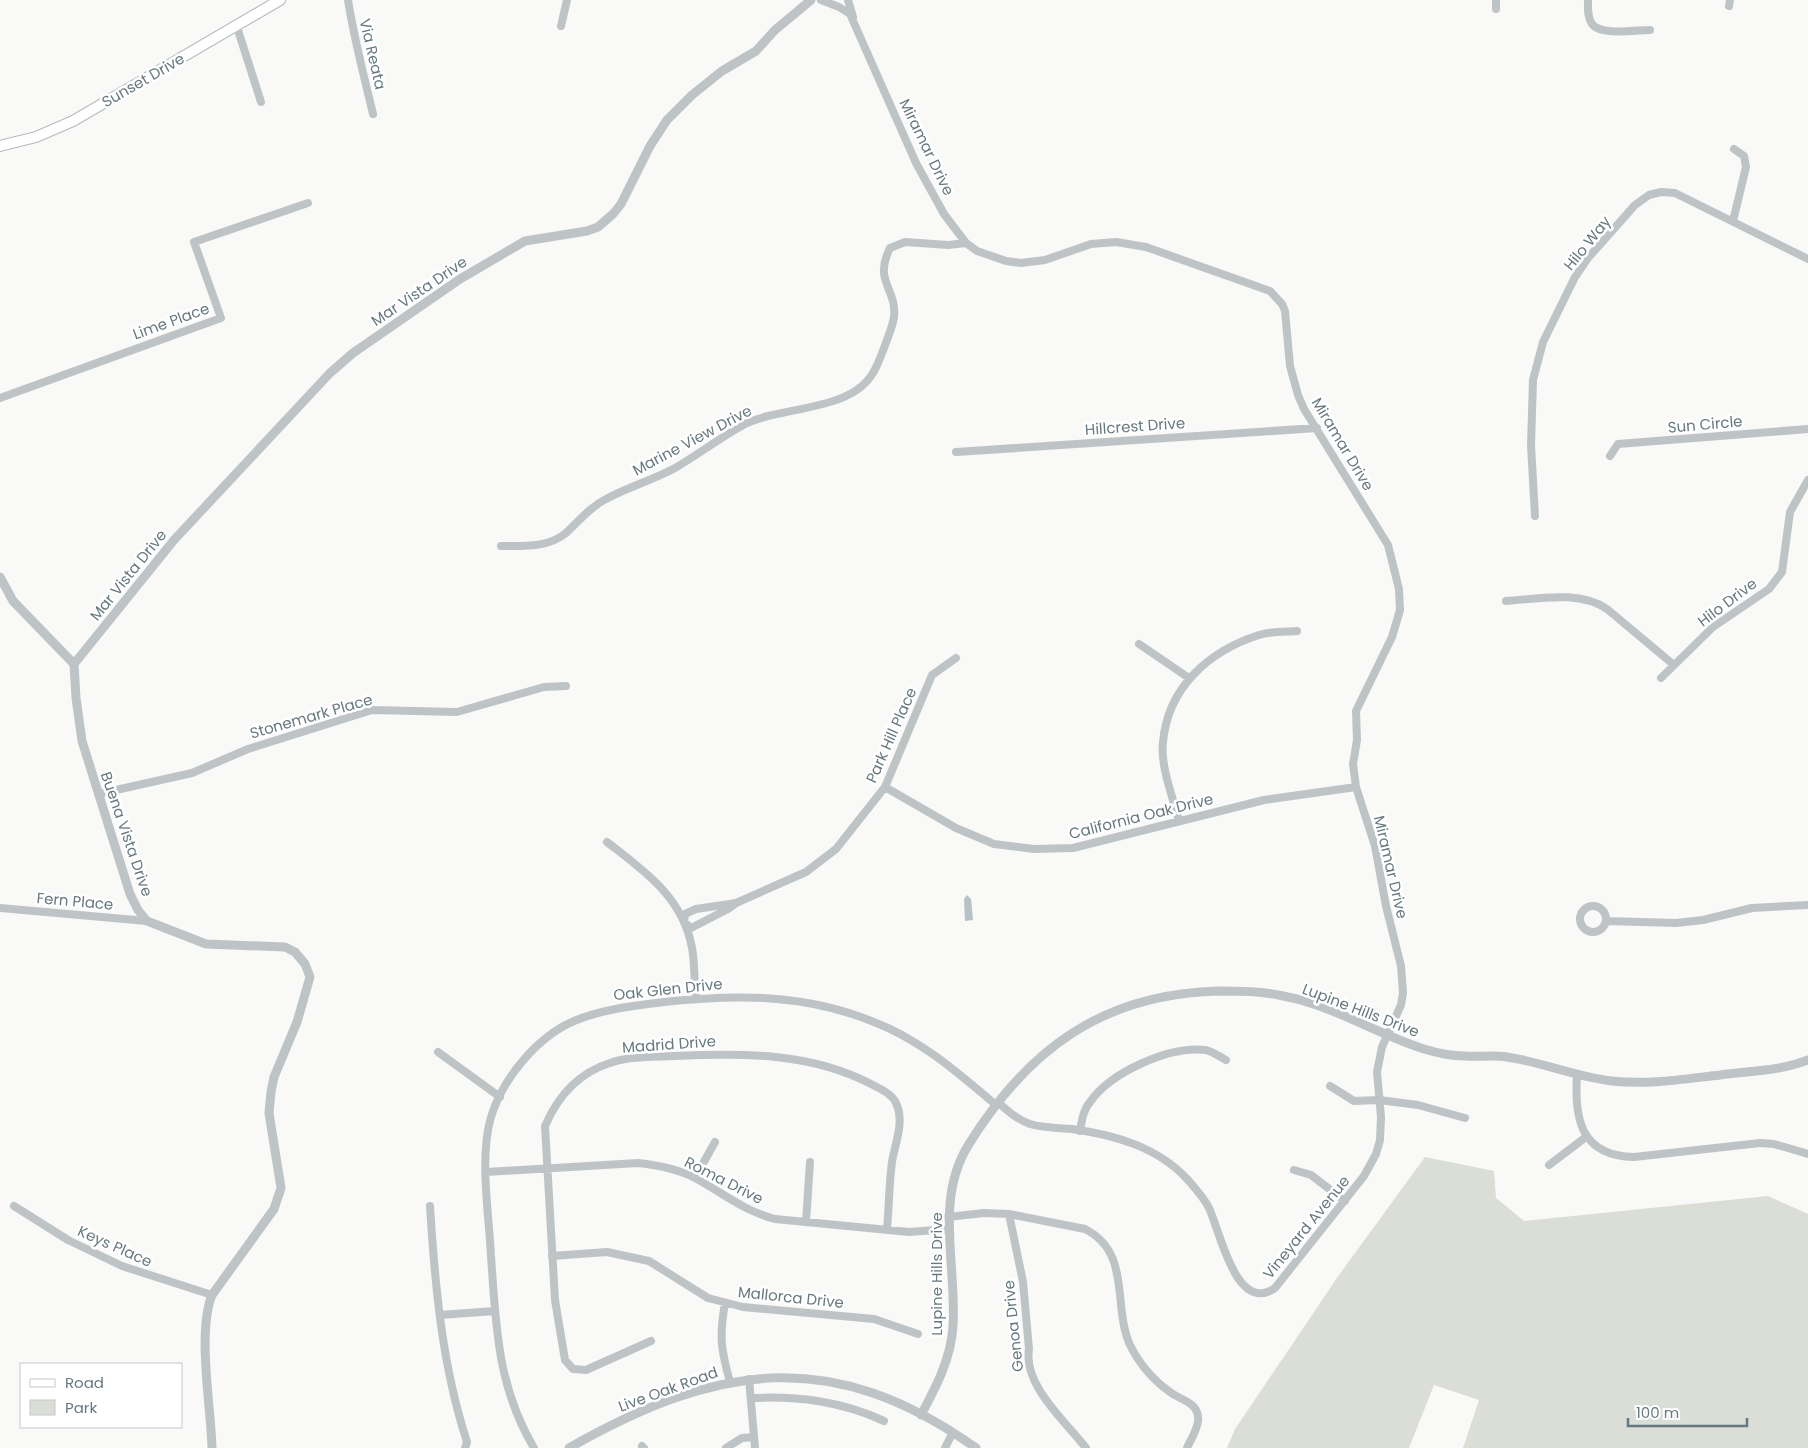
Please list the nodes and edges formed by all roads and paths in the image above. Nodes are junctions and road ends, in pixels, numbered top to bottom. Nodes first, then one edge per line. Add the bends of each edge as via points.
1 (280, 0) edge
2 (348, 0) edge
3 (567, 0) edge
4 (812, 0) edge
5 (821, 0) edge
6 (848, 0) edge
7 (1496, 0) edge
8 (1588, 0) edge
9 (1496, 9) dead end
10 (236, 24) junction
11 (561, 26) dead end
12 (857, 26) junction
13 (1650, 30) dead end
14 (262, 102) dead end
15 (373, 114) dead end
16 (0, 146) edge
17 (1734, 149) dead end
18 (308, 203) dead end
19 (1733, 220) junction
20 (966, 242) junction
21 (1808, 259) edge
22 (0, 398) edge
23 (1317, 428) junction
24 (1808, 429) edge
25 (956, 452) dead end
26 (1610, 456) dead end
27 (1808, 480) edge
28 (1535, 516) dead end
29 (501, 546) dead end
30 (0, 577) edge
31 (1506, 601) dead end
32 (1297, 631) dead end
33 (1139, 644) dead end
34 (956, 658) dead end
35 (74, 664) junction
36 (1674, 665) junction
37 (1189, 678) junction
38 (1661, 678) dead end
39 (566, 686) dead end
40 (885, 787) junction
41 (1356, 787) junction
42 (98, 794) junction
43 (1179, 821) junction
44 (606, 842) dead end
45 (736, 903) junction
46 (1808, 904) edge
47 (0, 908) edge
48 (684, 918) junction
49 (147, 921) junction
50 (1606, 921) dead end
51 (696, 999) junction
52 (1388, 1034) junction
53 (438, 1052) dead end
54 (1226, 1060) dead end
55 (1808, 1060) edge
56 (1577, 1075) junction
57 (1330, 1086) dead end
58 (500, 1097) junction
59 (1379, 1100) junction
60 (997, 1104) junction
61 (1465, 1118) dead end
62 (1080, 1130) junction
63 (1586, 1137) junction
64 (715, 1142) dead end
65 (1808, 1154) edge
66 (810, 1162) dead end
67 (1549, 1165) dead end
68 (546, 1168) junction
69 (1294, 1170) dead end
70 (486, 1172) junction
71 (695, 1178) junction
72 (1345, 1201) junction
73 (14, 1206) dead end
74 (430, 1206) dead end
75 (1009, 1214) junction
76 (948, 1217) junction
77 (806, 1222) junction
78 (949, 1229) junction
79 (887, 1230) junction
80 (552, 1256) junction
81 (212, 1295) junction
82 (725, 1304) junction
83 (495, 1311) junction
84 (440, 1315) junction
85 (918, 1334) dead end
86 (651, 1341) dead end
87 (749, 1379) junction
88 (730, 1382) junction
89 (751, 1398) junction
90 (921, 1415) junction
91 (884, 1422) dead end
92 (953, 1432) junction
93 (754, 1437) junction
94 (212, 1448) edge
95 (465, 1448) edge
96 (534, 1448) edge
97 (569, 1448) edge
98 (726, 1448) edge
99 (755, 1448) edge
100 (945, 1448) edge
101 (976, 1448) edge
102 (1086, 1448) edge
103 (1187, 1448) edge

1 - 10 main road, Sunset Drive
2 - 15 street, Via Reata via 354,42
3 - 11 street
4 - 35 street, Mar Vista Drive via 775,30 756,51 722,71 667,120 621,204 598,226 587,231 525,242 460,279 353,353 174,540
5 - 12 street, Miramar Drive via 850,14
6 - 12 street, Miramar Drive
7 - 9 street
8 - 13 street via 1590,20 1601,30
10 - 14 street
10 - 16 main road, Sunset Drive via 73,121 36,137
12 - 20 street, Miramar Drive via 916,163 944,214
17 - 19 street via 1744,156 1746,167
18 - 22 street, Lime Place via 194,242 221,318
19 - 21 street, Hilo Way
19 - 28 street, Hilo Way via 1675,193 1649,195 1635,205 1575,277 1544,342 1534,375 1531,445
20 - 23 street, Miramar Drive via 977,251 1021,263 1045,260 1091,244 1116,242 1146,248 1262,287 1285,311 1290,366 1304,409
20 - 29 street, Marine View Drive via 948,245 906,242 890,248 883,262 883,274 893,303 894,317 872,374 857,389 824,404 745,424 674,468 593,507 554,540 533,546
23 - 25 street, Hillcrest Drive
23 - 41 street, Miramar Drive via 1388,545 1399,589 1400,610 1392,637 1356,711 1357,740 1353,764
24 - 26 street, Sun Circle via 1618,444
27 - 36 street, Hilo Drive via 1790,512 1782,572 1768,589 1713,627
30 - 35 street via 13,602
31 - 36 street via 1565,597 1595,602
32 - 37 street via 1261,634 1222,650
33 - 37 street
34 - 40 street, Park Hill Place via 932,675
35 - 42 street, Buena Vista Drive via 82,741
36 - 38 street, Hilo Drive
37 - 43 street via 1173,703 1163,743 1167,777
39 - 42 street, Stonemark Place via 544,687 457,712 372,710 248,749 192,773
40 - 43 street, California Oak Drive via 956,828 994,844 1034,849 1073,848
40 - 45 street, Park Hill Place via 836,849 821,861 778,886
41 - 43 street, California Oak Drive via 1264,800
41 - 52 street, Miramar Drive via 1375,846 1401,966 1401,1005
42 - 49 street, Buena Vista Drive via 130,894
44 - 48 street via 657,881
45 - 48 street via 696,909
45 - 48 street, Park Hill Place via 691,928
46 - 50 street via 1752,908 1703,920
47 - 49 street, Fern Place
48 - 51 street via 692,948
49 - 81 street via 206,944 285,947 306,964 310,977 297,1022 270,1092 270,1113 281,1177 274,1209
51 - 58 street, Oak Glen Drive via 612,1008 573,1021 542,1042 520,1064
51 - 60 street, Oak Glen Drive via 778,997 817,1003 874,1021 907,1037 950,1066
52 - 56 street, Lupine Hills Drive via 1441,1054 1498,1056 1536,1062
52 - 59 street, Vineyard Avenue via 1377,1072
52 - 60 street, Lupine Hills Drive via 1322,1006 1282,995 1237,991 1167,995 1114,1010 1081,1026 1031,1065
53 - 58 street
54 - 62 street via 1206,1050 1153,1059 1129,1069 1101,1088 1088,1103
55 - 56 street, Lupine Hills Drive via 1781,1068 1654,1082 1612,1081
56 - 63 street via 1575,1098 1578,1118
57 - 59 street via 1354,1101
58 - 70 street, Oak Glen Drive via 491,1117
59 - 61 street
59 - 72 street, Vineyard Avenue via 1381,1125 1376,1154
60 - 62 street, Vineyard Avenue via 1030,1124
60 - 76 street, Lupine Hills Drive via 967,1146 952,1185
62 - 72 street, Vineyard Avenue via 1123,1139 1147,1149 1188,1180 1208,1206 1236,1276 1250,1292 1260,1295 1275,1288
63 - 65 street via 1602,1150 1622,1156 1760,1143
63 - 67 street
64 - 71 street
66 - 77 street
68 - 70 street, Roma Drive
68 - 71 street, Roma Drive via 638,1163
68 - 79 street, Madrid Drive via 545,1126 553,1108 570,1086 589,1072 610,1063 627,1059 723,1054 809,1061 850,1073 891,1095 895,1101 900,1123 892,1163
68 - 80 street, Madrid Drive
69 - 72 street via 1311,1175
70 - 83 street, Oak Glen Drive
71 - 77 street, Roma Drive via 754,1213
73 - 81 street, Keys Place via 68,1240 122,1266
74 - 84 street
75 - 76 street
75 - 102 street, Genoa Drive via 1023,1282 1029,1371 1037,1388
75 - 103 street via 1085,1229 1109,1248 1115,1260 1130,1345 1147,1371 1169,1392 1193,1406 1199,1416
76 - 78 street, Lupine Hills Drive
77 - 79 street, Roma Drive
78 - 79 street, Roma Drive
78 - 90 street, Lupine Hills Drive via 953,1327 947,1362
80 - 82 street, Mallorca Drive via 607,1252 649,1261 708,1298
80 - 86 street, Madrid Drive via 565,1360 573,1369 586,1370
81 - 94 street via 206,1323
82 - 85 street, Mallorca Drive via 874,1319
82 - 88 street via 720,1331
83 - 84 street
83 - 96 street, Oak Glen Drive via 499,1355 510,1400
84 - 95 street via 446,1366 467,1442
87 - 88 street, Live Oak Road
87 - 89 street
87 - 90 street, Live Oak Road via 817,1378 879,1394
88 - 97 street, Live Oak Road via 636,1413
89 - 91 street via 788,1396 835,1403
89 - 93 street
90 - 92 street, Live Oak Road
92 - 100 street
92 - 101 street, Live Oak Road
93 - 98 street via 742,1438
93 - 99 street

